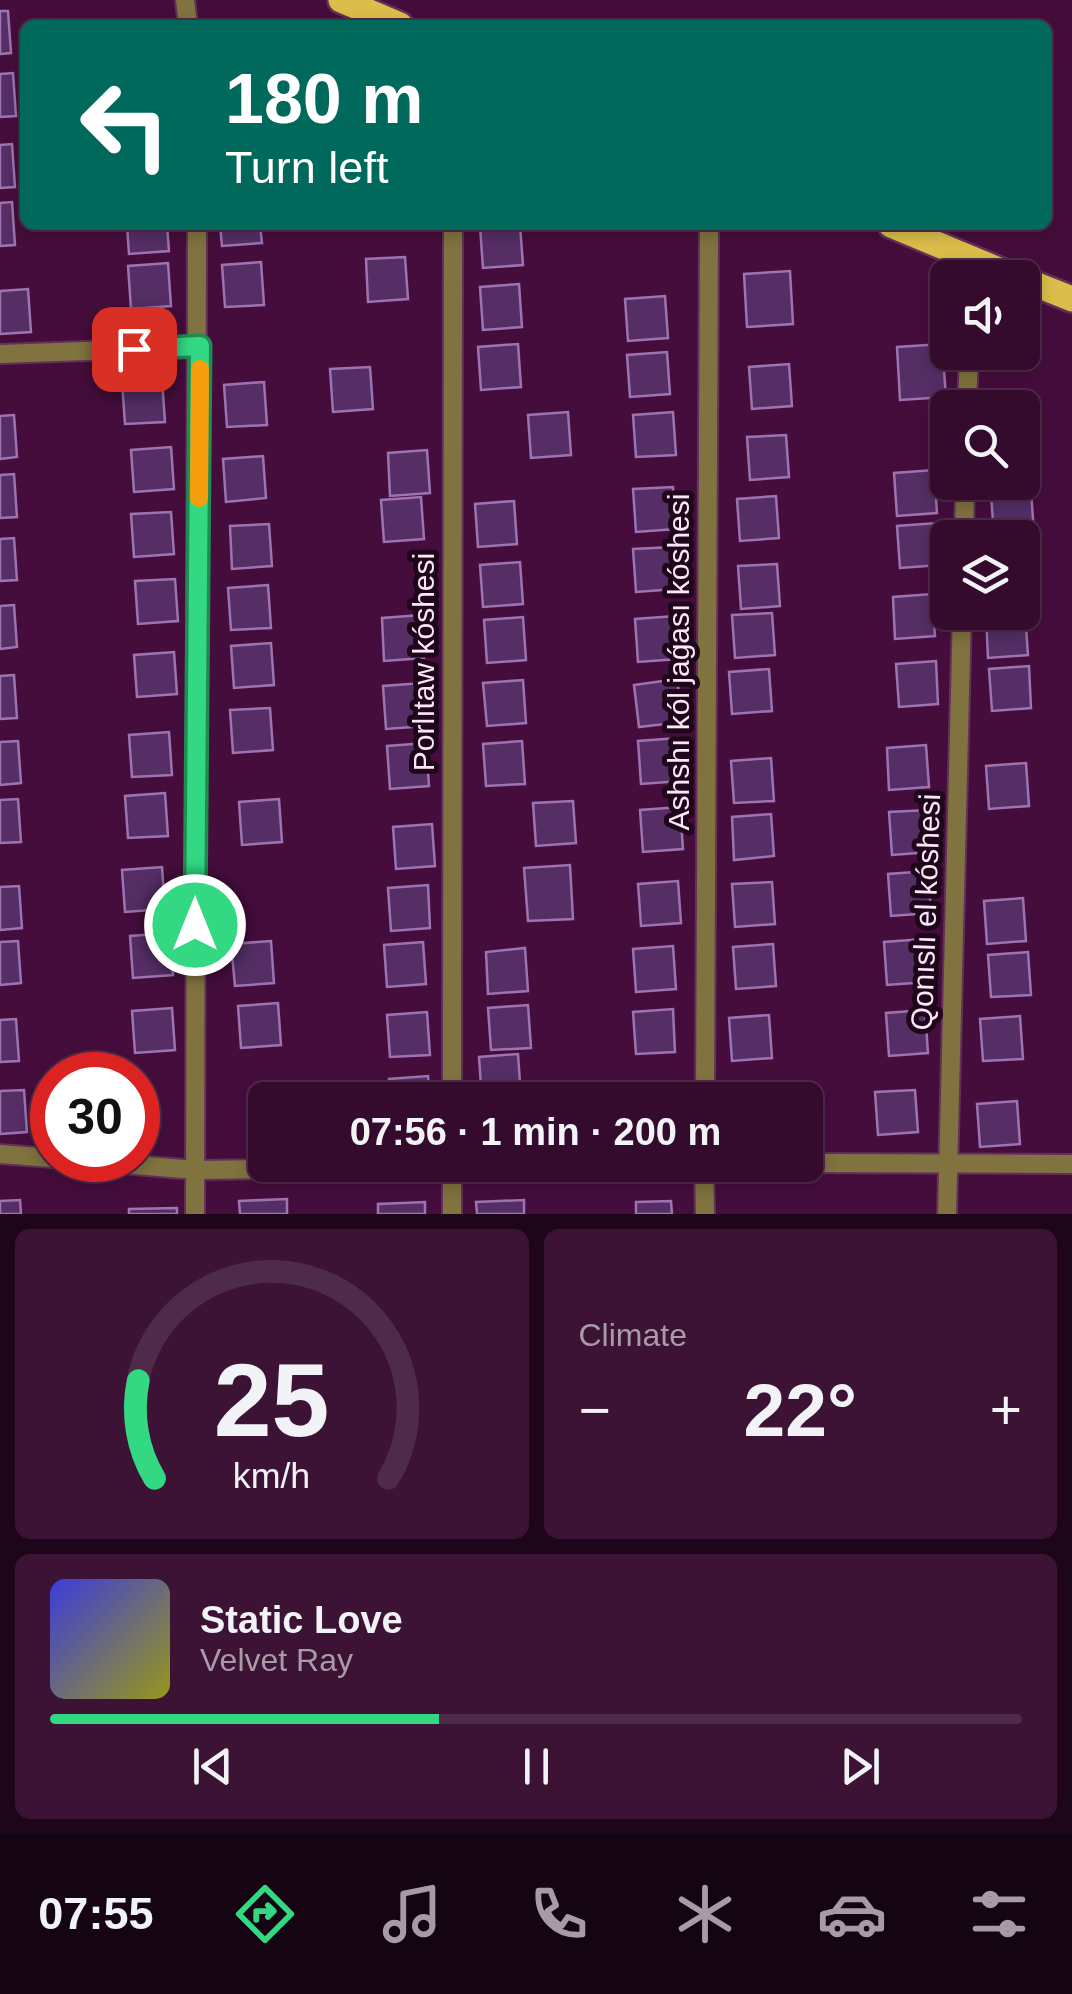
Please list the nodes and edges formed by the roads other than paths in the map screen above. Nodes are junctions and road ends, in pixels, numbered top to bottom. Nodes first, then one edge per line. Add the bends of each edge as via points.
1 (341, 0) edge
2 (388, 20) edge
3 (197, 230) edge
4 (453, 230) edge
5 (708, 230) edge
6 (900, 230) edge
7 (956, 260) edge
8 (1040, 286) edge
9 (1072, 299) edge
10 (200, 346) junction
11 (0, 354) edge
12 (962, 630) edge
13 (452, 1082) edge
14 (705, 1082) edge
15 (0, 1154) edge
16 (30, 1156) edge
17 (823, 1163) edge
18 (947, 1163) junction
19 (1072, 1164) edge
20 (160, 1167) edge
21 (248, 1169) edge
22 (195, 1170) junction
23 (452, 1182) edge
24 (704, 1182) edge
25 (195, 1214) edge
26 (452, 1214) edge
27 (705, 1214) edge
28 (947, 1214) edge

1 - 2 main road
3 - 10 street
4 - 13 street, Porlıtaw kóshesi
5 - 14 street, Ashshı kól jaǵası kóshesi
6 - 7 main road
8 - 9 main road
10 - 11 street
10 - 22 street
12 - 18 street, Qonıslı el kóshesi
15 - 16 street
17 - 18 street
18 - 19 street
18 - 28 street, Qonıslı el kóshesi
20 - 22 street
21 - 22 street
22 - 25 street
23 - 26 street
24 - 27 street

